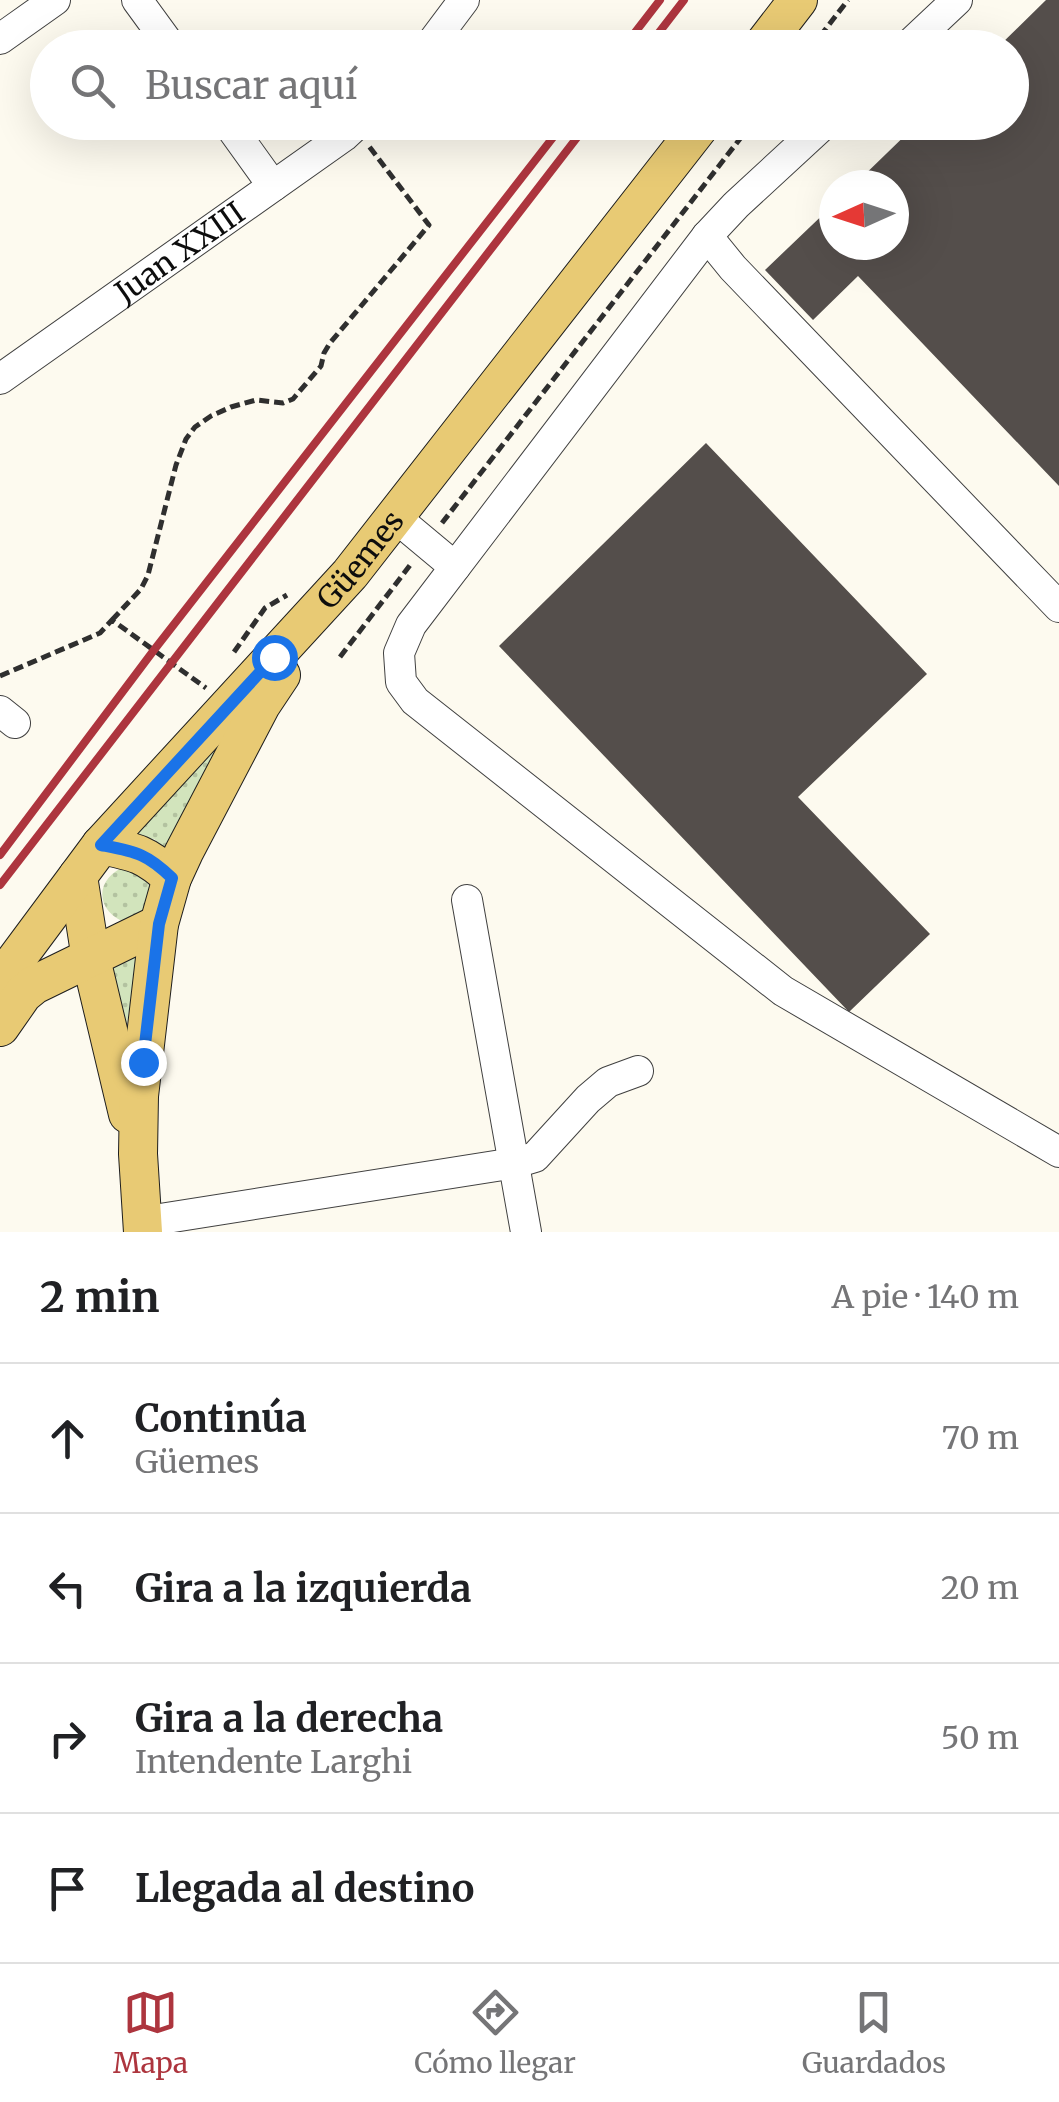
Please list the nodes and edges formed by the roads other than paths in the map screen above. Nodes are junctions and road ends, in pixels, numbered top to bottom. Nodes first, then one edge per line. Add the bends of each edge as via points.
1 (55, 0) edge
2 (137, 0) edge
3 (464, 0) edge
4 (798, 0) edge
5 (957, 0) edge
6 (159, 30) edge
7 (442, 30) edge
8 (776, 30) edge
9 (925, 30) edge
10 (0, 40) edge
11 (239, 140) edge
12 (338, 140) edge
13 (689, 140) edge
14 (806, 140) edge
15 (273, 186) junction
16 (706, 236) junction
17 (0, 380) edge
18 (395, 517) junction
19 (455, 566) junction
20 (350, 574) junction
21 (1059, 607) edge
22 (101, 845) junction
23 (78, 876) junction
24 (172, 878) junction
25 (467, 900) dead end
26 (159, 924) junction
27 (91, 959) junction
28 (0, 982) edge
29 (0, 1027) edge
30 (638, 1071) dead end
31 (1059, 1152) edge
32 (138, 1154) junction
33 (515, 1163) junction
34 (142, 1227) edge
35 (526, 1232) edge

1 - 10 street
2 - 6 street
3 - 7 street
4 - 8 main road
5 - 9 street
11 - 15 street
12 - 15 street, Juan XXIII
13 - 18 main road, Güemes
14 - 16 street
15 - 17 street, Juan XXIII
16 - 19 street
16 - 21 street
18 - 19 street
18 - 20 main road, Güemes
19 - 31 street via 410,626 400,653 400,682 415,701 783,991
20 - 22 main road, Güemes
20 - 24 main road via 260,706
22 - 23 main road, Güemes
22 - 24 main road via 139,852
23 - 27 main road
23 - 28 main road, Güemes
24 - 26 main road
25 - 33 street
26 - 27 main road
26 - 32 main road
27 - 29 main road via 34,985
27 - 32 main road
30 - 33 street via 608,1082 535,1157
32 - 34 main road
33 - 34 street
33 - 35 street

